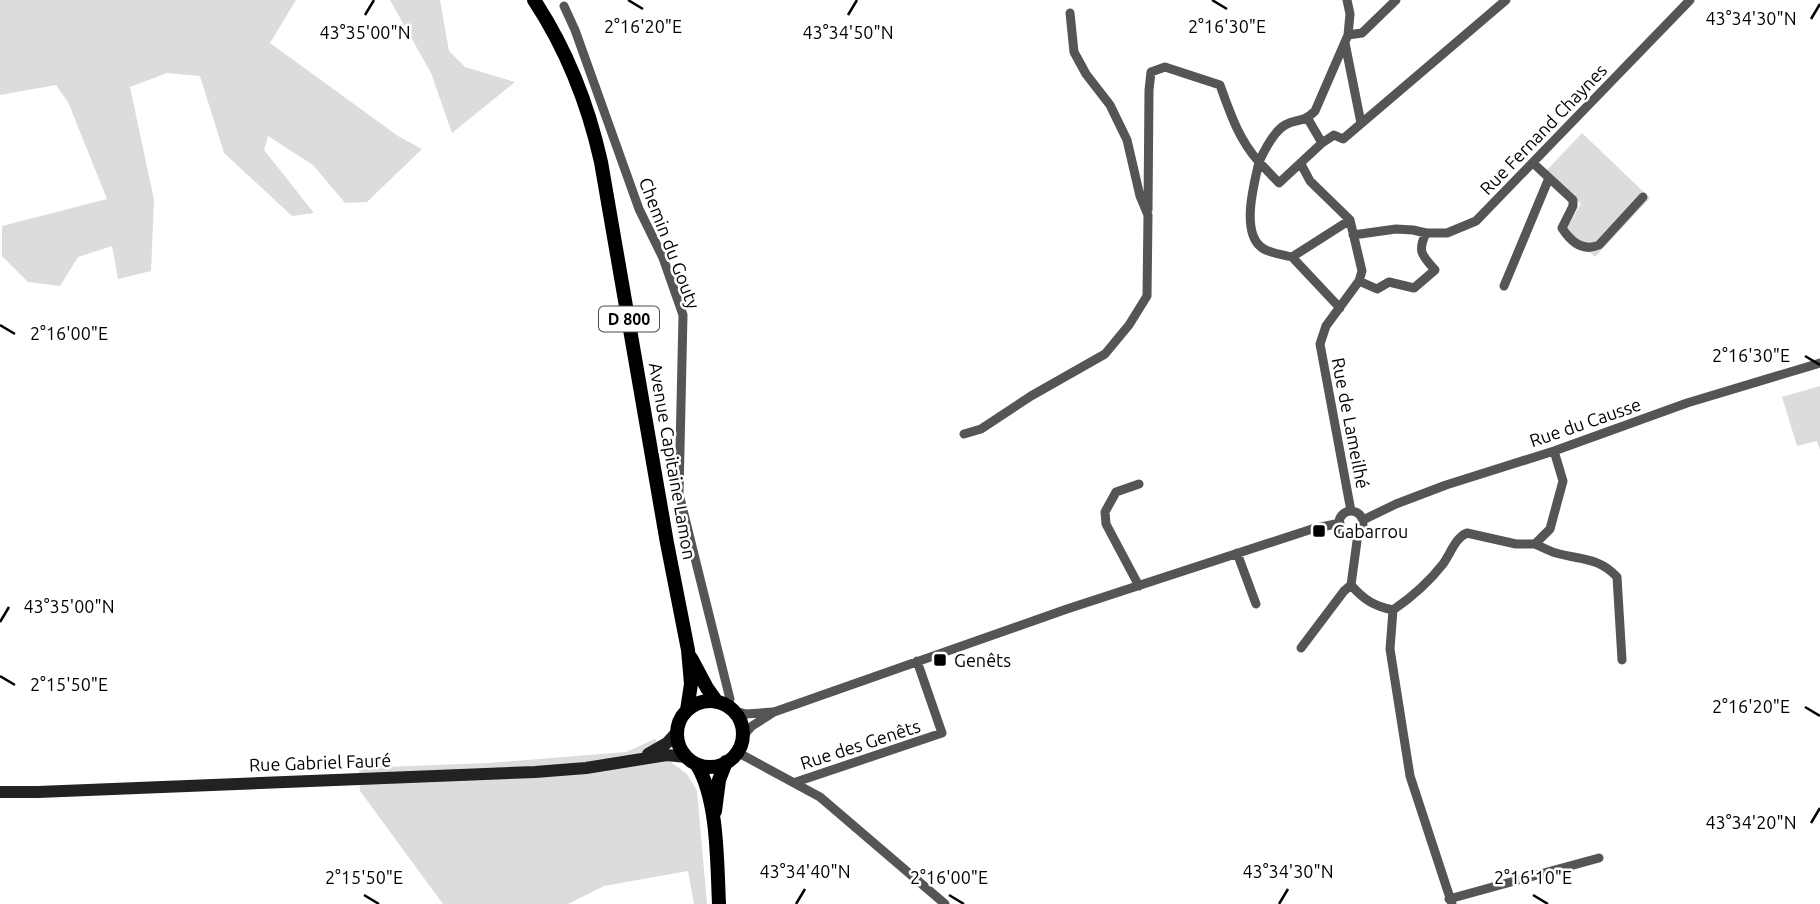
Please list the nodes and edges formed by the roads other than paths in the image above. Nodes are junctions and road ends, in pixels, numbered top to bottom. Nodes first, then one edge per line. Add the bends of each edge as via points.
1 (534, 0) edge
2 (1347, 0) edge
3 (1396, 0) edge
4 (1506, 0) edge
5 (1690, 0) edge
6 (564, 6) dead end
7 (1070, 13) dead end
8 (1346, 39) junction
9 (1308, 119) junction
10 (1361, 123) junction
11 (1322, 143) junction
12 (1259, 162) junction
13 (1533, 163) junction
14 (1301, 164) junction
15 (1549, 178) junction
16 (1643, 197) dead end
17 (1148, 215) junction
18 (1350, 220) junction
19 (1426, 233) junction
20 (1353, 235) junction
21 (1292, 257) junction
22 (1359, 281) junction
23 (1504, 286) dead end
24 (1340, 308) junction
25 (1820, 363) edge
26 (964, 434) dead end
27 (1554, 451) junction
28 (1139, 484) dead end
29 (1352, 511) junction
30 (1363, 520) junction
31 (1339, 523) junction
32 (1356, 534) junction
33 (1535, 544) junction
34 (1237, 554) junction
35 (1351, 585) junction
36 (1139, 586) junction
37 (1256, 604) dead end
38 (1393, 610) junction
39 (1301, 648) dead end
40 (688, 650) junction
41 (1622, 660) dead end
42 (917, 661) junction
43 (725, 706) junction
44 (687, 710) junction
45 (774, 712) junction
46 (677, 732) junction
47 (742, 737) junction
48 (732, 757) junction
49 (641, 758) junction
50 (691, 761) junction
51 (796, 782) junction
52 (0, 792) edge
53 (714, 819) junction
54 (1600, 858) dead end
55 (1451, 901) edge
56 (719, 904) edge
57 (945, 904) edge

1 - 40 main road, Avenue Capitaine Lamon / D 800 via 571,67 595,135
2 - 8 street
3 - 8 street via 1362,33
4 - 10 street
5 - 13 street, Rue Fernand Chaynes
6 - 43 street, Chemin du Gouty via 683,315 679,494 730,699
7 - 17 street via 1074,52 1111,105 1127,140
8 - 9 street
8 - 10 street
9 - 11 street
9 - 12 street via 1284,125 1266,145
10 - 11 street via 1343,139 1335,135
11 - 14 street
12 - 14 street via 1279,183
12 - 17 street via 1247,150 1220,85 1165,67 1151,72
12 - 21 street via 1250,206 1253,238 1262,248
13 - 15 street
13 - 19 street, Rue Fernand Chaynes via 1476,221 1447,233
14 - 18 street via 1310,181
15 - 16 street via 1573,200 1562,228 1580,247 1599,245
15 - 23 street
17 - 26 street via 1147,296 1105,354 981,429
18 - 20 street
18 - 21 street
19 - 20 street, Rue Fernand Chaynes via 1395,229
19 - 22 street via 1420,246 1435,270 1414,288 1389,282 1377,289
20 - 22 street via 1362,271
21 - 24 street
22 - 24 street, Rue de Lameilhé
24 - 29 street, Rue de Lameilhé via 1320,344
25 - 27 street, Rue du Causse
27 - 30 street, Rue du Causse via 1446,485
27 - 33 street via 1563,481 1550,529
28 - 36 street via 1116,492 1105,512 1106,524
29 - 30 street
29 - 31 street
30 - 32 street
31 - 32 street via 1344,533
31 - 34 street
32 - 35 street
33 - 38 street via 1467,533 1424,585
33 - 41 street via 1598,562 1617,577
34 - 36 street
34 - 37 street
35 - 38 street via 1377,607
35 - 39 street
36 - 42 street
38 - 55 street via 1390,649 1410,776
40 - 43 main road, Avenue Capitaine Lamon / D 800 via 707,688
40 - 44 main road, Avenue Capitaine Lamon / D 800 via 691,684
42 - 45 street
42 - 51 street, Rue des Genêts via 942,733
43 - 44 main road via 706,701
43 - 45 street via 746,714
43 - 47 main road via 738,718
44 - 46 main road
45 - 47 street
46 - 49 street, Rue Gabriel Fauré
46 - 50 main road via 681,750
47 - 48 main road
48 - 50 main road via 717,766
48 - 51 street
48 - 53 main road via 719,780
49 - 50 street, Rue Gabriel Fauré via 672,754
49 - 52 street, Rue Gabriel Fauré via 535,772
50 - 53 main road via 706,783
51 - 57 street via 821,797
53 - 56 main road
54 - 55 street

